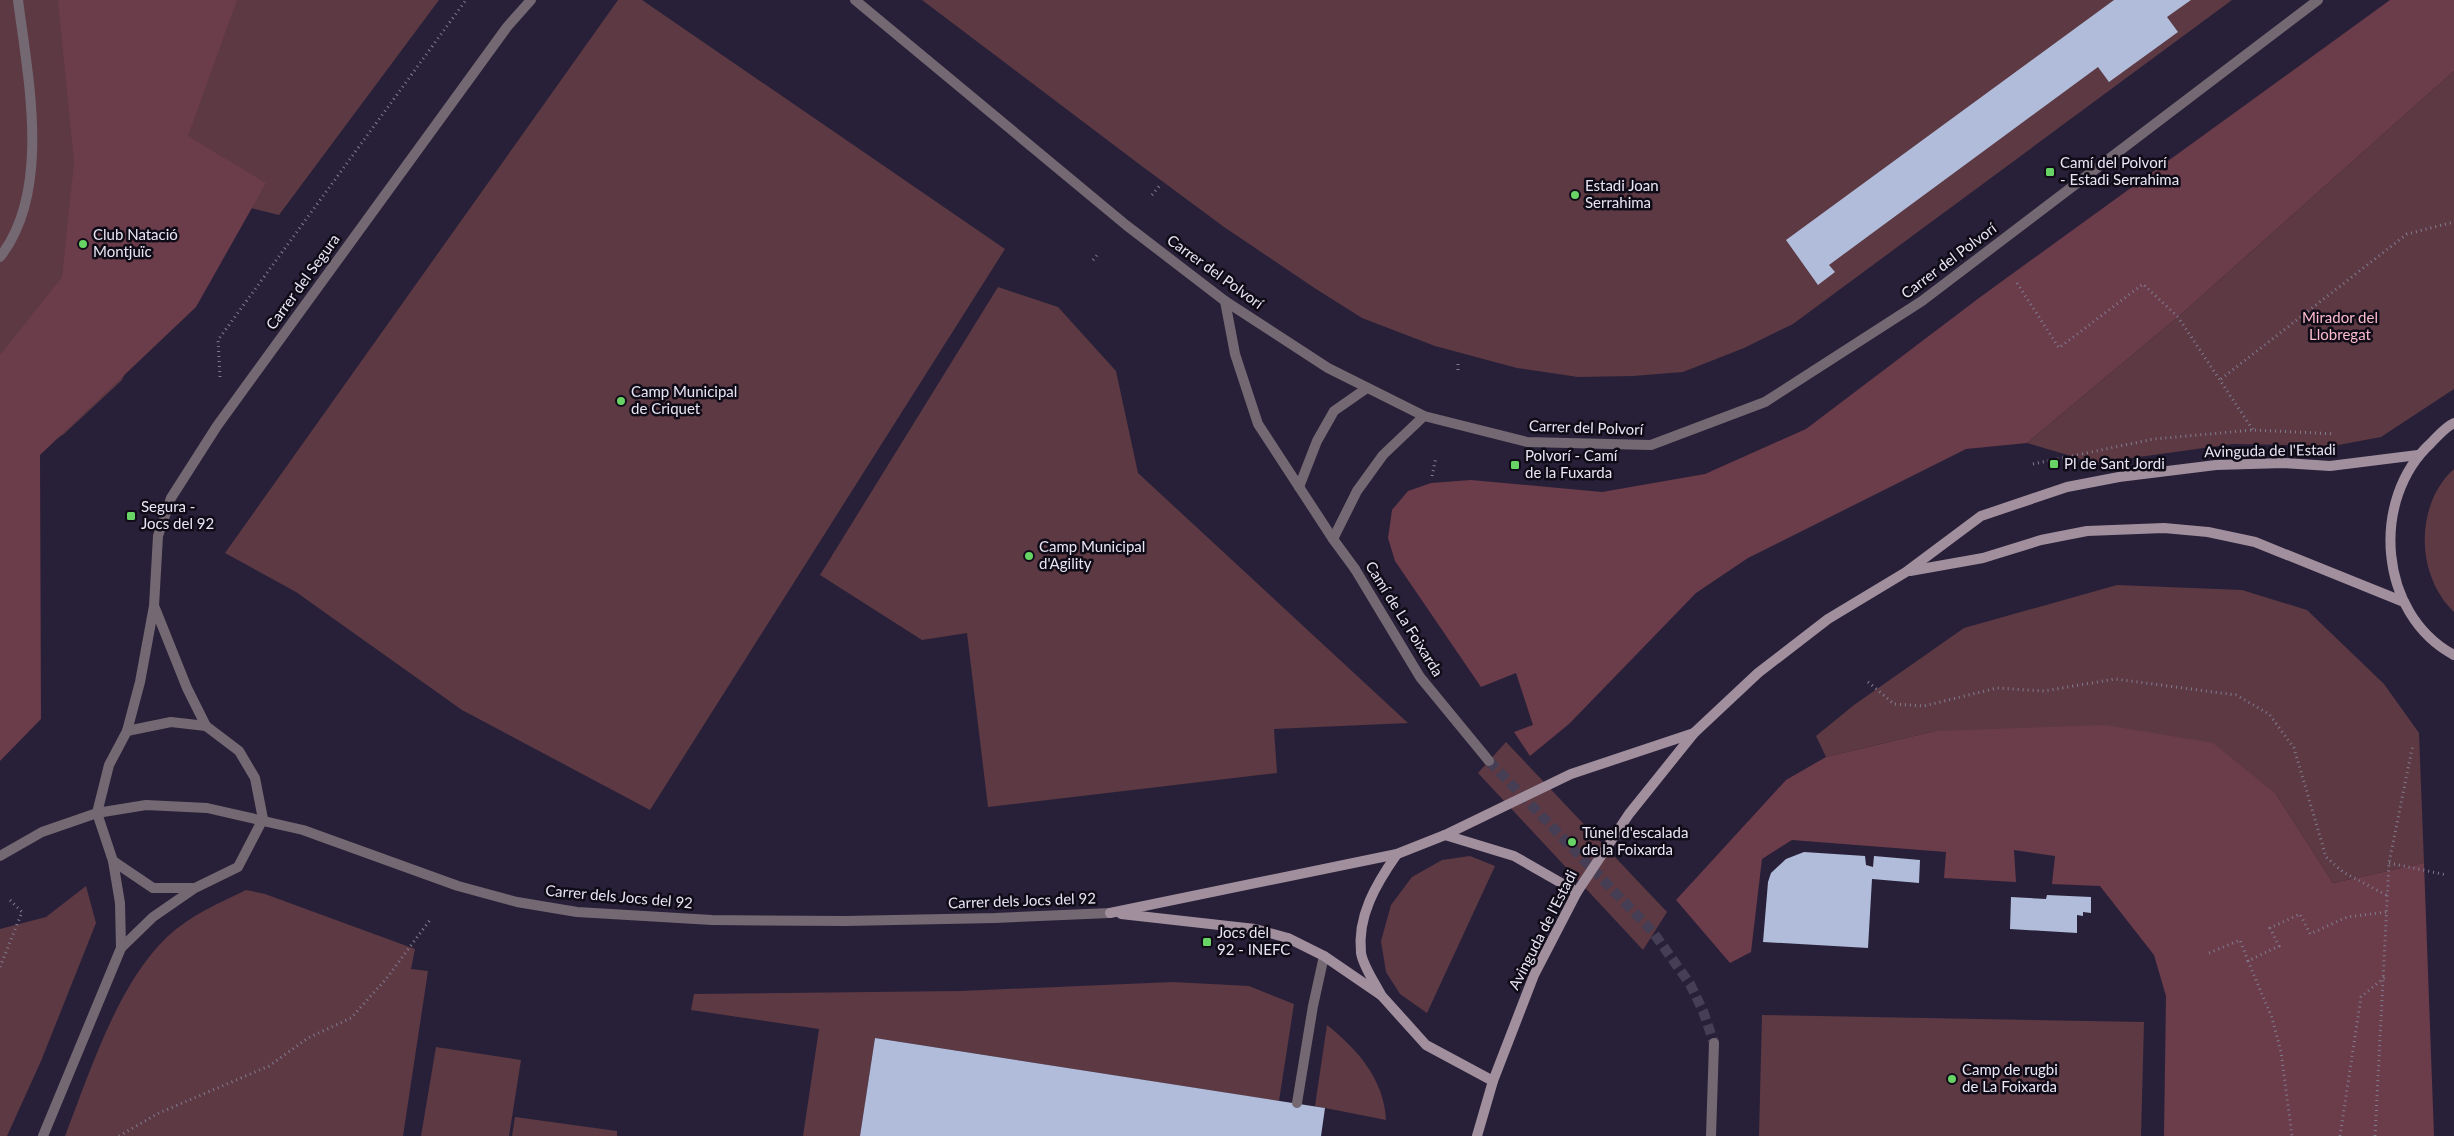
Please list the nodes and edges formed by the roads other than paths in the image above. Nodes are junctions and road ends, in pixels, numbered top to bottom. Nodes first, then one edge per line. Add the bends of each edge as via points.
1 (18, 0) edge
2 (530, 0) edge
3 (854, 0) edge
4 (2318, 0) edge
5 (0, 257) edge
6 (1224, 301) junction
7 (1367, 388) junction
8 (1424, 416) junction
9 (2454, 423) edge
10 (2418, 455) junction
11 (1299, 487) junction
12 (1333, 539) junction
13 (1906, 572) junction
14 (2404, 602) junction
15 (154, 606) junction
16 (2454, 655) edge
17 (206, 726) junction
18 (127, 731) junction
19 (1694, 734) junction
20 (1489, 761) tunnel mouth
21 (97, 814) junction
22 (263, 819) junction
23 (1445, 835) junction
24 (1397, 854) junction
25 (0, 856) edge
26 (113, 861) junction
27 (195, 888) junction
28 (1577, 892) junction
29 (1110, 912) junction
30 (121, 948) junction
31 (1324, 956) junction
32 (1381, 995) junction
33 (1714, 1043) tunnel mouth
34 (1493, 1080) junction
35 (1297, 1104) dead end
36 (43, 1136) edge
37 (1477, 1136) edge
38 (1712, 1136) edge

1 - 5 street via 30,93 32,172 25,210 12,241
2 - 15 street, Carrer del Segura via 501,35 216,426 171,498 158,536
3 - 6 street, Carrer del Polvorí via 1126,225
4 - 8 street, Carrer del Polvorí via 1922,301 1765,402 1651,445 1527,442
6 - 7 street, Carrer del Polvorí via 1328,368
6 - 11 street, Camí de La Foixarda via 1235,354 1258,424
7 - 8 street, Carrer del Polvorí
7 - 11 street via 1334,412 1317,441
8 - 12 street via 1378,462 1357,491
9 - 10 street
10 - 13 street, Avinguda de l'Estadi via 2330,466 2284,463 2216,465 2067,487 1981,516
10 - 14 street via 2399,488 2390,526 2392,565
11 - 12 street, Camí de La Foixarda
12 - 20 street, Camí de La Foixarda via 1355,569 1420,677
13 - 14 street, Avinguda de l'Estadi via 1983,558 2040,540 2088,531 2164,528 2208,532 2255,542
13 - 19 street, Avinguda de l'Estadi via 1813,631 1758,673
14 - 16 street via 2423,630
15 - 17 street, Carrer del Segura
15 - 18 street, Carrer del Segura
17 - 18 street via 171,722
17 - 22 street, Carrer del Segura via 239,751 255,778
18 - 21 street, Carrer del Segura via 109,765
19 - 23 street via 1571,774
19 - 28 street, Avinguda de l'Estadi via 1629,814
21 - 22 street, Carrer dels Jocs del 92 via 146,805 207,808
21 - 25 street, Carrer dels Jocs del 92 via 42,832
21 - 26 street
22 - 27 street via 238,867
22 - 29 street, Carrer dels Jocs del 92 via 303,830 458,886 517,902 577,912 712,920 845,921
23 - 24 street
23 - 28 street via 1514,856
24 - 29 street
24 - 32 street via 1377,882 1364,917 1361,954
26 - 27 street via 153,888
26 - 30 street via 120,903
27 - 30 street via 153,917
28 - 34 street, Avinguda de l'Estadi via 1534,975
29 - 31 street via 1255,930 1288,938
30 - 36 street
31 - 32 street
31 - 35 street
32 - 34 street via 1426,1045
33 - 38 street
34 - 37 street, Avinguda de l'Estadi

